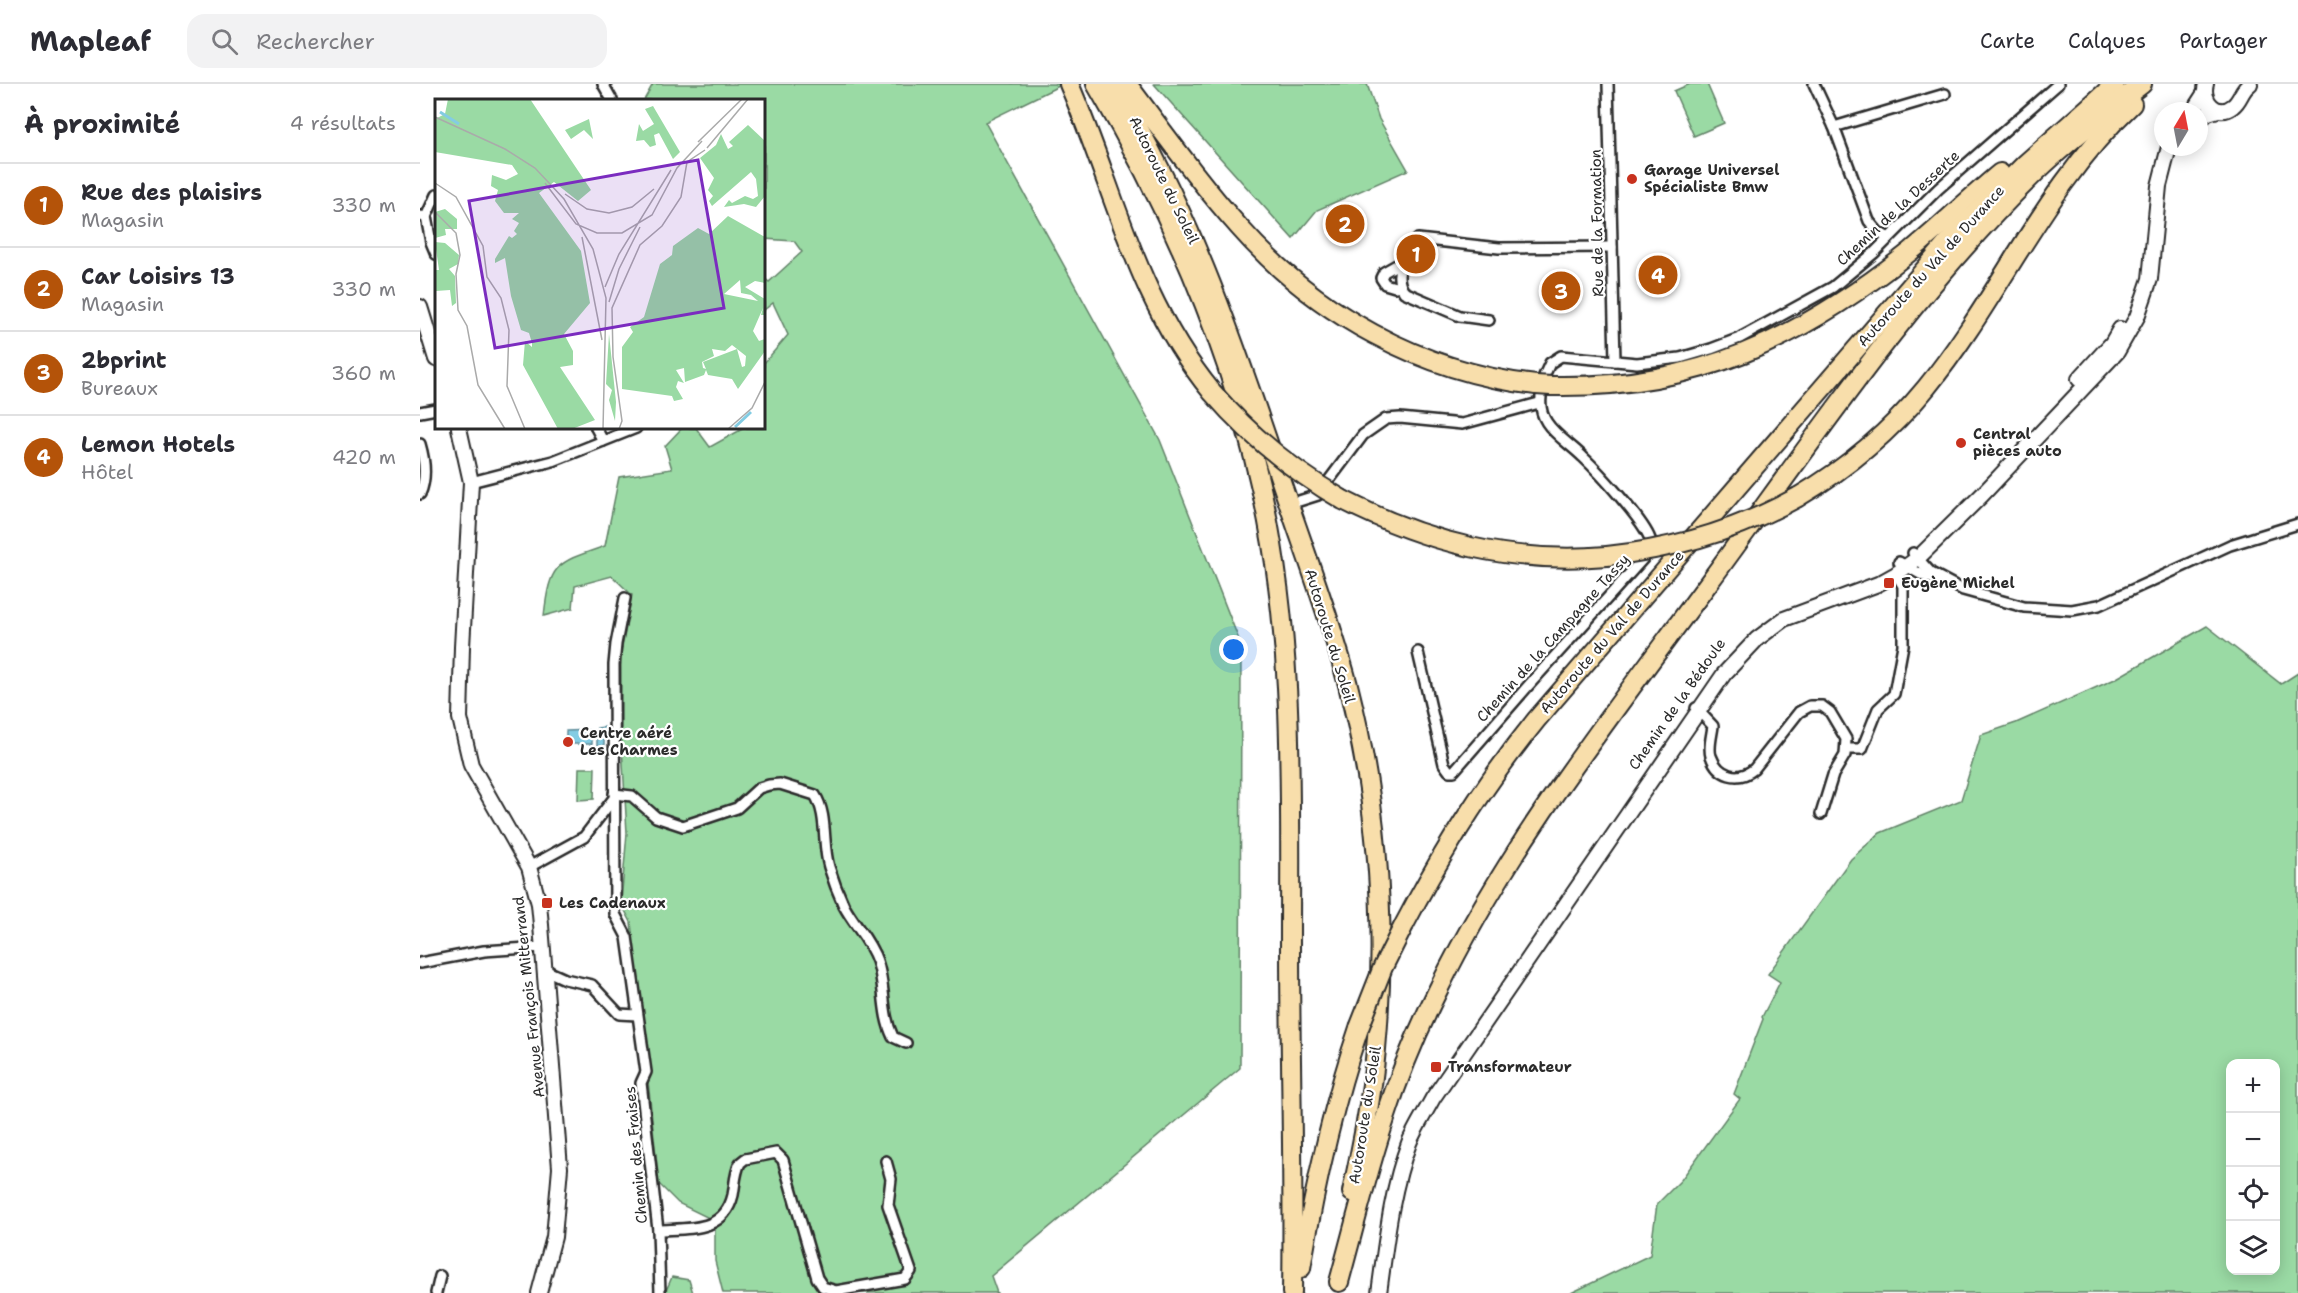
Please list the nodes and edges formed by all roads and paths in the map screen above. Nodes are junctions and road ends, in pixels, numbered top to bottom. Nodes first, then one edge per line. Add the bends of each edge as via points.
1 (603, 84) edge
2 (1069, 84) edge
3 (1096, 84) edge
4 (1113, 84) edge
5 (1127, 84) edge
6 (1608, 84) edge
7 (1814, 84) edge
8 (2058, 84) edge
9 (2108, 84) edge
10 (2115, 84) edge
11 (2142, 84) edge
12 (2154, 84) edge
13 (2205, 87) edge
14 (2243, 87) edge
15 (2046, 89) edge
16 (1945, 94) dead end
17 (611, 99) edge
18 (2198, 102) edge
19 (2218, 110) junction
20 (2208, 113) edge
21 (1834, 128) junction
22 (2166, 156) edge
23 (2176, 156) edge
24 (2158, 196) junction
25 (435, 197) edge
26 (423, 217) edge
27 (1889, 238) junction
28 (1612, 247) junction
29 (435, 252) edge
30 (1400, 263) junction
31 (1400, 286) junction
32 (421, 311) edge
33 (1489, 320) dead end
34 (435, 356) edge
35 (1615, 361) junction
36 (1543, 384) junction
37 (1539, 403) junction
38 (435, 410) edge
39 (420, 412) edge
40 (459, 429) edge
41 (597, 429) edge
42 (633, 429) edge
43 (603, 441) junction
44 (420, 444) edge
45 (471, 482) junction
46 (420, 494) edge
47 (1299, 501) tunnel mouth
48 (2298, 524) edge
49 (1915, 555) junction
50 (1901, 568) junction
51 (1951, 584) junction
52 (625, 598) dead end
53 (1418, 652) dead end
54 (1696, 708) junction
55 (1846, 749) junction
56 (614, 796) junction
57 (1821, 814) dead end
58 (529, 867) junction
59 (543, 947) junction
60 (420, 960) edge
61 (545, 970) junction
62 (637, 1015) junction
63 (906, 1043) dead end
64 (886, 1161) dead end
65 (658, 1230) junction
66 (440, 1276) dead end
67 (1338, 1287) edge
68 (436, 1293) edge
69 (539, 1293) edge
70 (660, 1293) edge
71 (1292, 1293) edge
72 (1297, 1293) edge
73 (1371, 1293) edge
74 (1379, 1293) edge

1 - 17 street
2 - 12 highway, bridge via 1147,290 1177,343 1240,423 1276,455 1343,500 1392,523 1426,537 1535,557 1607,556 1701,539 1751,521 1798,497 1860,454 1917,397 1966,332 2075,166
3 - 71 highway, Autoroute du Soleil via 1166,216 1197,286 1253,455 1270,535 1283,623 1290,716
4 - 67 highway, Autoroute du Soleil via 1161,169 1209,273 1339,654 1363,758 1380,891 1379,1009 1372,1087
5 - 36 highway via 1240,228 1275,264 1325,304 1415,354 1482,375
6 - 28 street, Rue de la Formation
7 - 21 street
8 - 15 street, Chemin de la Desserte
9 - 36 highway via 2082,102 1897,262 1811,321 1743,354 1686,373 1621,384
10 - 72 highway, Autoroute du Val de Durance, bridge via 2024,165 1958,231 1537,719 1462,821 1383,967 1359,1028 1321,1157
11 - 67 highway, Autoroute du Val de Durance via 2036,172 1913,307 1521,841 1454,958 1409,1053 1374,1153
13 - 18 street
13 - 19 street via 2209,104
14 - 19 street via 2234,106
15 - 27 street, Chemin de la Desserte
16 - 21 street
19 - 20 street
21 - 27 street via 1869,221
22 - 24 street, Chemin de la Bédoule
23 - 24 street, Chemin de la Bédoule
24 - 49 street, Chemin de la Bédoule via 2152,253 2140,291 2112,343
25 - 26 street
26 - 29 street
27 - 35 street, Chemin de la Desserte via 1833,287 1740,338 1680,358 1637,363
28 - 30 street via 1499,248 1420,238
28 - 35 street, Rue de la Formation
30 - 31 street
30 - 31 street via 1381,278 1384,284
31 - 33 street via 1410,296 1460,316
32 - 34 street
35 - 36 street, Chemin de la Desserte via 1561,356 1550,363
36 - 37 street
37 - 47 street via 1462,424 1386,419 1364,435 1317,495
37 - 53 street, Chemin de la Campagne Tassy via 1551,429 1595,469 1640,524 1650,540 1649,552 1454,771 1444,764
38 - 39 street
40 - 45 street, Avenue François Mitterrand
41 - 43 street
42 - 43 street
43 - 45 street via 553,461
44 - 46 street via 425,484
45 - 58 street, Avenue François Mitterrand via 460,718 471,765
48 - 51 street via 2230,545 2087,609 2024,608
49 - 50 street, Chemin de la Bédoule
49 - 51 street via 1931,573
50 - 51 street
50 - 54 street, Chemin de la Bédoule via 1810,599 1763,624 1733,651
50 - 55 street via 1903,645 1894,694 1878,709 1862,749
52 - 56 street, Chemin des Fraises via 615,654
54 - 55 street via 1713,726 1710,754 1717,767 1734,777 1745,776 1754,769 1799,712 1810,706 1822,706 1830,712 1846,739
54 - 73 street, Chemin de la Bédoule via 1448,1061 1408,1125 1388,1182
54 - 74 street, Chemin de la Bédoule via 1433,1098 1410,1141 1400,1171
55 - 57 street
56 - 58 street via 584,837
56 - 62 street, Chemin des Fraises via 615,914 627,936
56 - 63 street via 632,796 656,817 683,826 737,808 759,788 769,785 780,784 815,795 823,812 824,842 837,888 877,960 888,1027 893,1037
58 - 59 street, Avenue François Mitterrand via 539,904
59 - 60 street
59 - 61 street, Avenue François Mitterrand
61 - 62 street via 592,985 619,1014
61 - 69 street, Avenue François Mitterrand via 560,1168 554,1237
62 - 65 street, Chemin des Fraises via 646,1072 641,1083
64 - 65 street via 891,1179 888,1205 911,1271 905,1279 836,1291 823,1287 817,1278 783,1160 776,1153 740,1163 729,1207 709,1225
65 - 70 street, Chemin des Fraises
66 - 68 street

